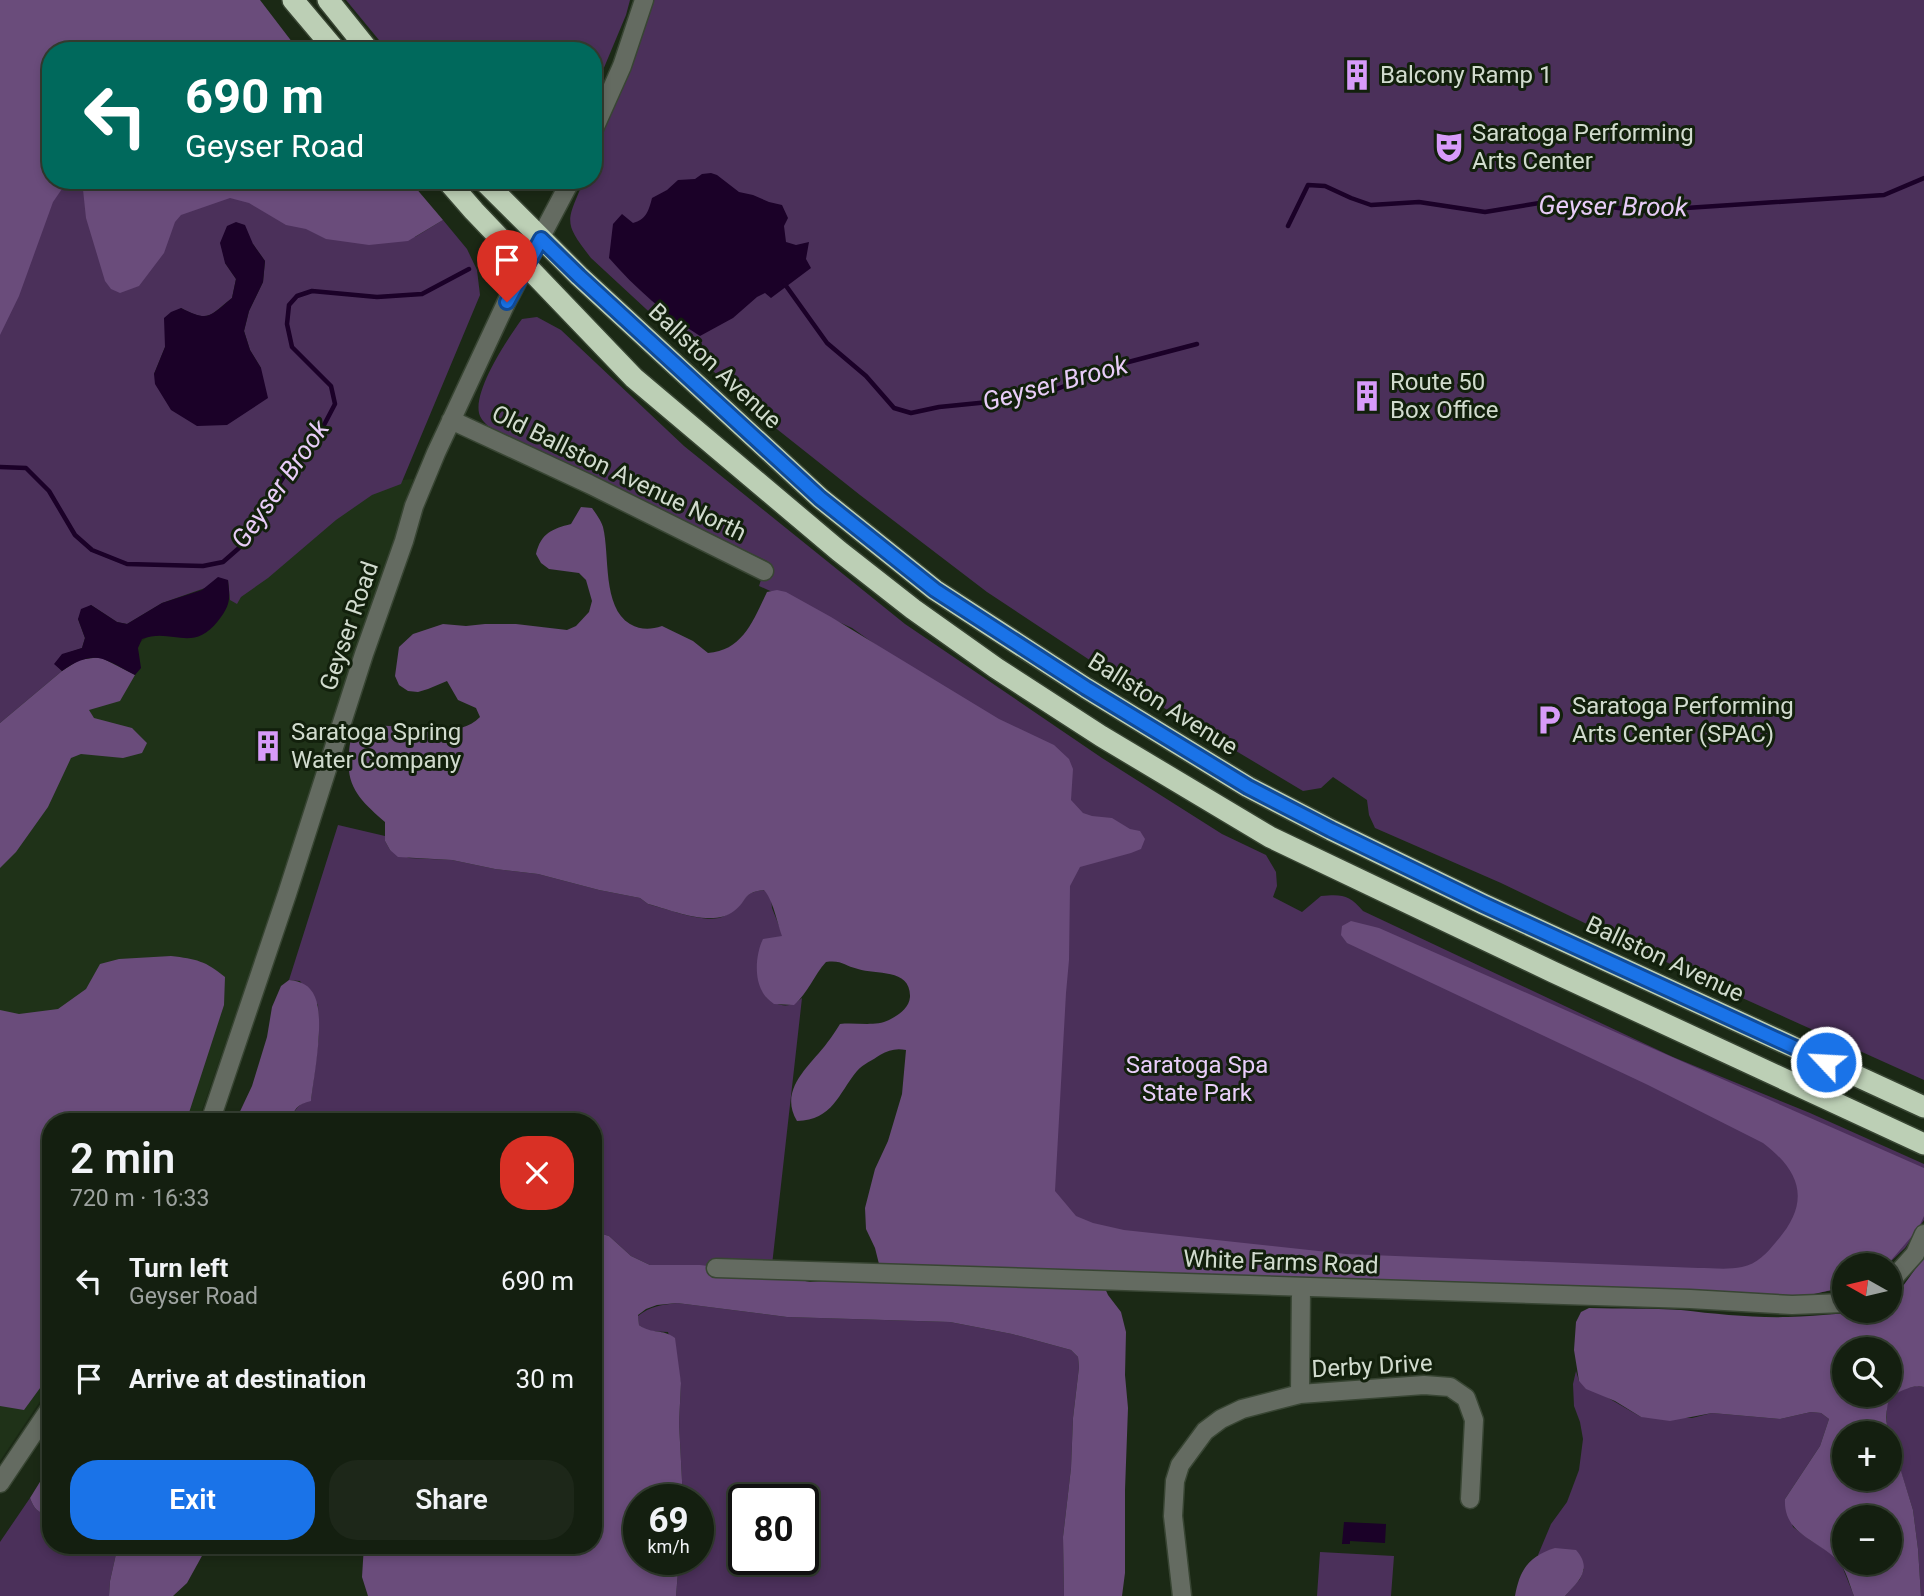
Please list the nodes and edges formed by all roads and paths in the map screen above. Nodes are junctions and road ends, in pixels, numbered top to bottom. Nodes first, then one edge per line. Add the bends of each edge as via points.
1 (293, 0) edge
2 (328, 0) edge
3 (644, 0) edge
4 (328, 42) edge
5 (362, 42) edge
6 (602, 111) edge
7 (455, 189) edge
8 (492, 189) edge
9 (566, 189) edge
10 (541, 239) junction
11 (527, 265) junction
12 (452, 420) junction
13 (764, 571) dead end
14 (1924, 1107) edge
15 (213, 1113) edge
16 (1924, 1144) edge
17 (1924, 1234) edge
18 (716, 1268) dead end
19 (1902, 1269) edge
20 (1301, 1287) junction
21 (1832, 1303) edge
22 (1300, 1394) junction
23 (42, 1420) edge
24 (0, 1483) edge
25 (1470, 1499) dead end
26 (1182, 1596) edge

1 - 4 highway
2 - 5 highway
3 - 6 street
7 - 11 highway
8 - 10 highway, Ballston Avenue
9 - 10 street, Geyser Road
10 - 11 street, Geyser Road
10 - 14 highway, Ballston Avenue via 820,498 935,590 1086,688 1237,780 1343,836
11 - 12 street, Geyser Road
11 - 16 highway via 634,378 839,551 996,668 1101,736 1270,837
12 - 13 street, Old Ballston Avenue North
12 - 15 street, Geyser Road via 414,506
17 - 19 street
18 - 20 street, White Farms Road
20 - 21 street, White Farms Road
20 - 22 street
22 - 25 street, Derby Drive via 1450,1387 1466,1398 1474,1420
22 - 26 street, Derby Drive via 1221,1419 1205,1431 1180,1465 1173,1516
23 - 24 street

